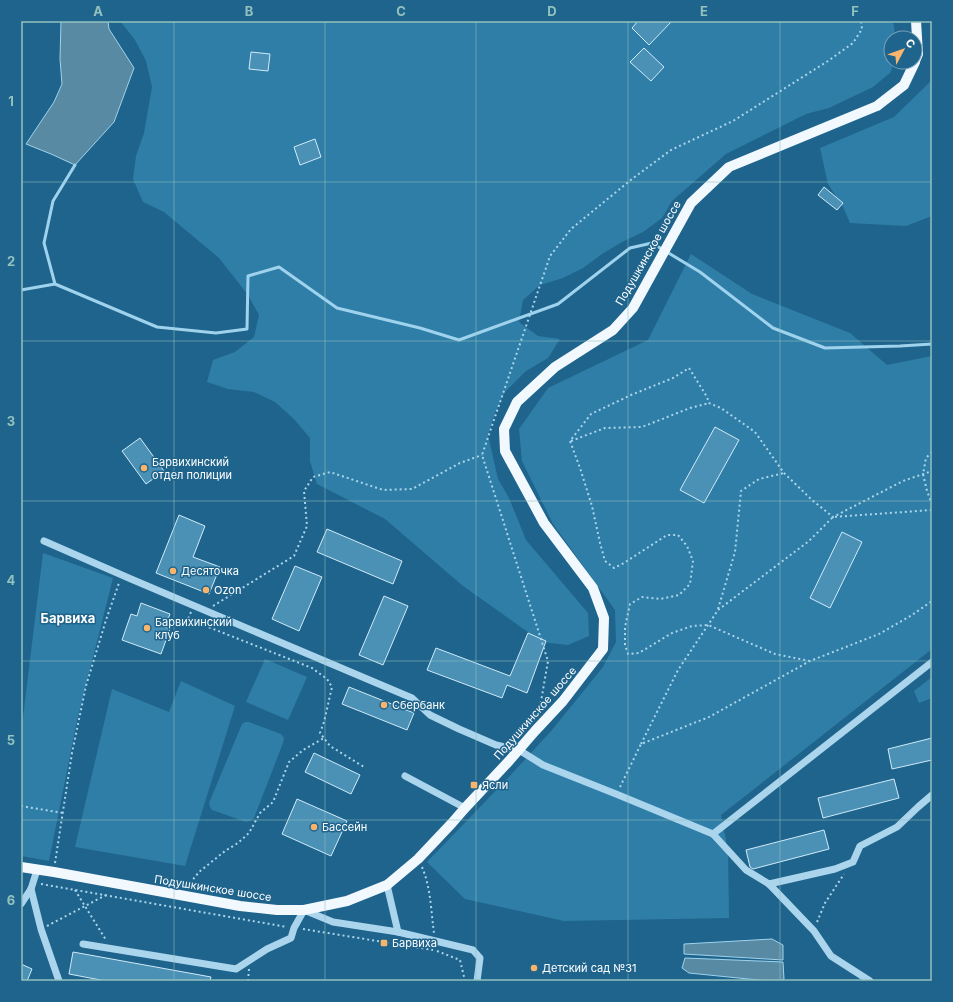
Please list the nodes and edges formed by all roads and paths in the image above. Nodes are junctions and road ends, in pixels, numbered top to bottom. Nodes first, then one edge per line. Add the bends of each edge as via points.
1 (861, 21) edge
2 (911, 70) edge
3 (709, 403) junction
4 (570, 441) junction
5 (932, 452) edge
6 (482, 455) junction
7 (932, 471) edge
8 (784, 473) junction
9 (923, 474) junction
10 (932, 504) edge
11 (932, 510) edge
12 (834, 516) junction
13 (44, 541) dead end
14 (122, 575) junction
15 (932, 601) edge
16 (194, 605) junction
17 (205, 610) junction
18 (718, 610) junction
19 (708, 625) junction
20 (810, 661) junction
21 (932, 662) edge
22 (535, 731) junction
23 (324, 738) junction
24 (641, 744) junction
25 (519, 750) junction
26 (364, 767) dead end
27 (405, 776) dead end
28 (616, 794) junction
29 (932, 795) edge
30 (21, 806) edge
31 (465, 808) junction
32 (63, 813) junction
33 (713, 834) junction
34 (418, 859) junction
35 (853, 862) junction
36 (21, 867) edge
37 (37, 870) junction
38 (54, 872) junction
39 (769, 884) junction
40 (387, 885) junction
41 (33, 886) junction
42 (75, 890) junction
43 (106, 895) junction
44 (180, 895) junction
45 (21, 904) edge
46 (85, 906) junction
47 (304, 910) junction
48 (294, 928) junction
49 (41, 929) junction
50 (814, 931) junction
51 (398, 932) junction
52 (434, 940) junction
53 (83, 944) dead end
54 (112, 949) junction
55 (59, 981) edge
56 (465, 981) edge
57 (477, 981) edge
58 (870, 981) edge

1 - 6 path via 862,29 853,42 828,61 733,121 671,150 571,229 550,256
2 - 22 main road, Подушкинское шоссе via 904,85 877,106 729,167 691,203 633,308 613,330 555,367 517,402 504,429 505,451 544,523 593,588 604,618 603,648 563,701
3 - 4 path via 642,427 605,428
3 - 4 path via 689,368 591,414
3 - 8 path via 721,408 755,432
4 - 19 path via 592,506 606,561 614,568 667,535 678,535 693,561 690,584 679,595 660,599 642,597 630,604 625,627 628,654 639,653 672,633 692,626
5 - 9 path via 926,458
6 - 17 path via 460,463 412,489 383,490 330,472 313,477 304,491 307,526 294,556
6 - 22 path via 548,661
7 - 9 path
8 - 12 path via 812,500
8 - 18 path via 759,479 741,491 735,552
9 - 10 path
9 - 12 path via 903,481
11 - 12 path
12 - 18 path via 809,541
13 - 14 street
14 - 16 street
14 - 32 path via 86,686
15 - 20 path via 879,634
16 - 17 street
16 - 23 path via 188,619 312,668 327,679 332,687 320,733
17 - 25 street via 412,698 430,714 459,729 496,745
18 - 19 path
19 - 20 path via 775,654
19 - 24 path via 678,670
20 - 24 path via 709,716
21 - 33 street
22 - 25 main road, Подушкинское шоссе
23 - 26 path via 330,746
23 - 44 path via 289,762 273,802 260,813 248,833 199,872
24 - 28 path
25 - 28 street via 543,765
25 - 31 main road, Подушкинское шоссе
27 - 31 street
28 - 33 street
29 - 35 street via 897,827 860,846
30 - 32 path
31 - 34 main road, Подушкинское шоссе
32 - 38 path
33 - 39 street via 746,870
34 - 40 main road, Подушкинское шоссе
34 - 52 path via 428,890
35 - 39 street via 835,869
35 - 50 path via 825,903
36 - 37 main road, Подушкинское шоссе
37 - 38 main road, Подушкинское шоссе
37 - 41 street
38 - 44 main road, Подушкинское шоссе
39 - 50 street
40 - 47 main road, Подушкинское шоссе via 347,901
40 - 51 street
41 - 42 path
41 - 45 street
41 - 49 street
42 - 43 path
42 - 46 path
43 - 46 path
43 - 48 path
44 - 47 main road, Подушкинское шоссе via 240,906
46 - 49 path
46 - 54 path
47 - 48 street
47 - 51 street via 333,922
48 - 54 street via 291,938 267,948 236,969
48 - 56 path via 436,950 460,960
49 - 55 street
50 - 58 street via 831,956
51 - 52 street
52 - 57 street via 474,950 480,958
53 - 54 street

